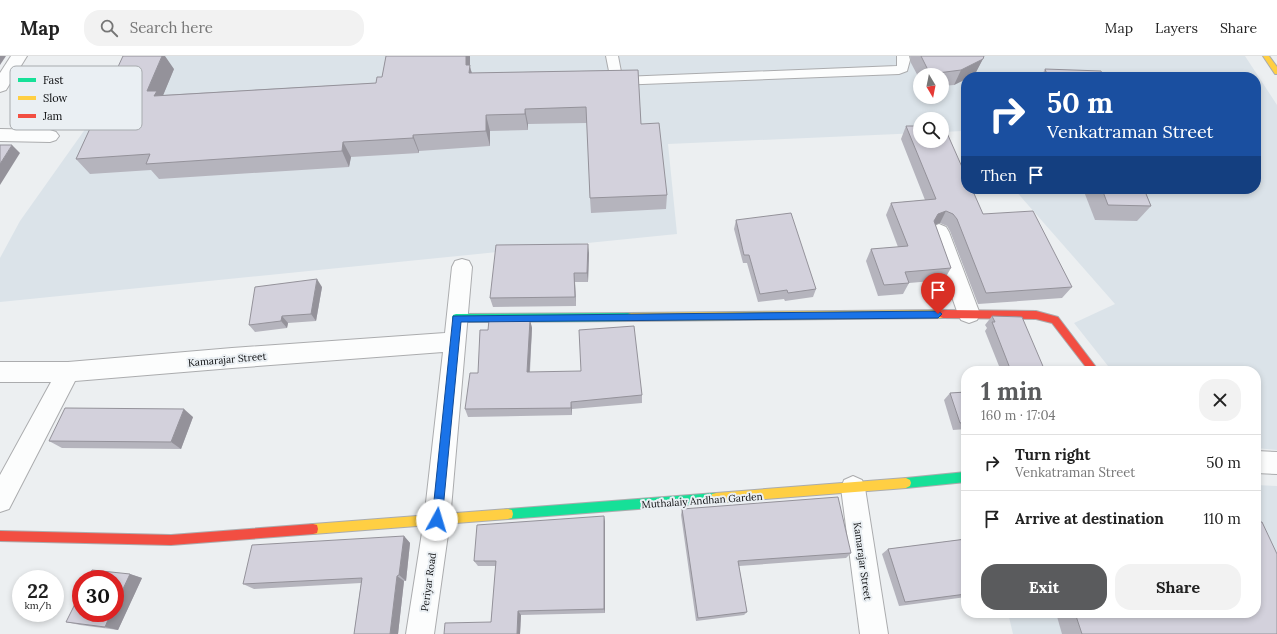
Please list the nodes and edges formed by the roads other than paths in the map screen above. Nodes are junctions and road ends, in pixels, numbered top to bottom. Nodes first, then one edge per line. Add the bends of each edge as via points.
1 (19, 56) edge
2 (612, 56) edge
3 (903, 56) edge
4 (1266, 56) edge
5 (13, 66) edge
6 (10, 70) edge
7 (1277, 72) edge
8 (0, 86) edge
9 (0, 135) edge
10 (50, 136) dead end
11 (939, 232) edge
12 (462, 267) dead end
13 (969, 314) junction
14 (456, 318) junction
15 (455, 342) junction
16 (1090, 366) edge
17 (0, 372) edge
18 (68, 372) junction
19 (1261, 462) edge
20 (1277, 463) edge
21 (961, 477) edge
22 (853, 488) junction
23 (0, 500) edge
24 (437, 520) junction
25 (0, 536) edge
26 (420, 634) edge
27 (874, 634) edge

1 - 5 street
2 - 3 lane via 616,81 899,70 902,68
4 - 7 street
6 - 8 street
9 - 10 street
11 - 13 street
12 - 14 street, Periyar Road
13 - 14 street
13 - 16 street via 1036,315 1055,320
14 - 15 street, Periyar Road
15 - 18 street, Kamarajar Street
15 - 24 street, Periyar Road
17 - 18 street, Kamarajar Street
18 - 23 street
19 - 20 street
21 - 22 street, Muthalaiy Andhan Garden
22 - 24 street, Muthalaiy Andhan Garden
22 - 27 street, Kamarajar Street
24 - 25 street via 171,540
24 - 26 street, Periyar Road

